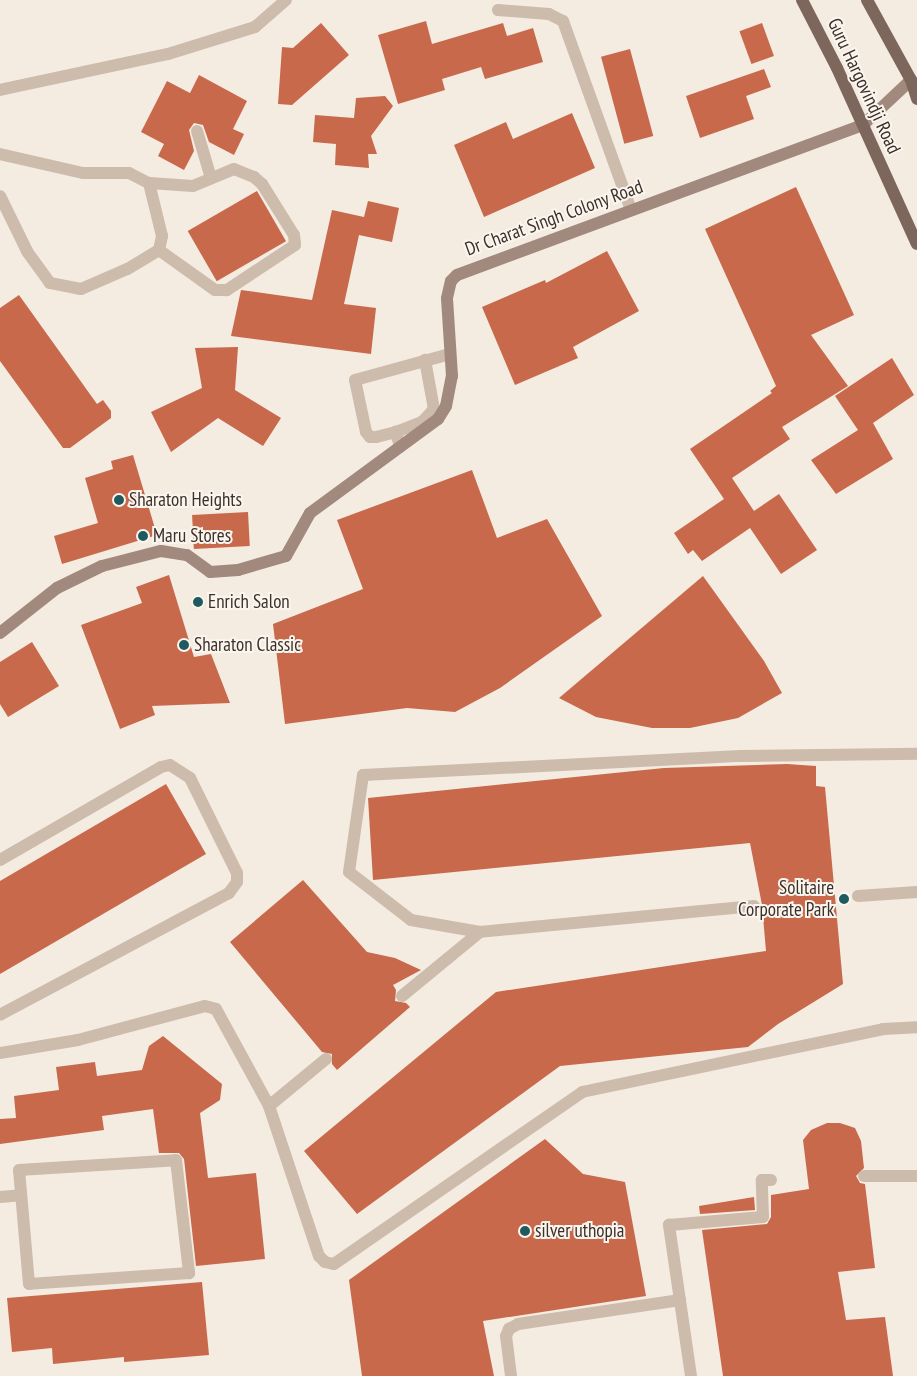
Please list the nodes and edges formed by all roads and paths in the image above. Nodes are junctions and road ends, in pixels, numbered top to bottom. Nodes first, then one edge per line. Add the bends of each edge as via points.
1 (286, 0) edge
2 (802, 0) edge
3 (867, 0) edge
4 (498, 10) dead end
5 (914, 78) edge
6 (0, 90) edge
7 (917, 99) edge
8 (863, 125) junction
9 (197, 131) dead end
10 (0, 154) edge
11 (211, 178) junction
12 (149, 183) junction
13 (0, 196) edge
14 (632, 210) junction
15 (917, 244) edge
16 (159, 250) junction
17 (450, 354) junction
18 (425, 360) junction
19 (396, 432) junction
20 (400, 447) junction
21 (0, 633) edge
22 (917, 754) edge
23 (0, 860) edge
24 (917, 892) edge
25 (858, 896) dead end
26 (754, 906) dead end
27 (480, 932) junction
28 (402, 996) dead end
29 (0, 1015) edge
30 (917, 1027) edge
31 (0, 1053) edge
32 (326, 1059) dead end
33 (269, 1106) junction
34 (864, 1176) dead end
35 (917, 1176) edge
36 (771, 1180) dead end
37 (21, 1195) junction
38 (0, 1197) edge
39 (680, 1300) junction
40 (511, 1376) edge
41 (691, 1376) edge

1 - 6 street via 255,26 168,54
2 - 8 main road, Guru Hargovindji Road
3 - 5 main road, Guru Hargovindji Road
4 - 14 street via 549,14 564,21
5 - 7 main road, Guru Hargovindji Road
5 - 8 street, Dr Charat Singh Colony Road
8 - 14 street, Dr Charat Singh Colony Road
8 - 15 main road, Guru Hargovindji Road
9 - 11 street
10 - 12 street via 83,173 129,173
11 - 12 street via 193,186
11 - 16 street via 234,169 254,177 262,184 294,235 295,245 227,290 215,290
12 - 16 street via 162,236
13 - 16 street via 27,252 50,283 81,289 127,269
14 - 17 street, Dr Charat Singh Colony Road via 457,275 451,281 447,298
17 - 18 street
17 - 20 street, Dr Charat Singh Colony Road via 452,376 446,406 438,419
18 - 19 street via 434,409 422,422
18 - 19 street via 355,380 366,432 370,437 376,437
19 - 20 street
20 - 21 street, Dr Charat Singh Colony Road via 310,513 286,556 238,570 210,572 187,555 161,551 102,566 57,588
22 - 27 street via 741,756 363,775 349,872 411,920
23 - 29 street via 161,767 170,765 190,778 237,873 237,882 229,893
24 - 25 street
26 - 27 street
27 - 28 street
30 - 33 street via 883,1030 582,1092 334,1264 319,1256
31 - 33 street via 78,1040 212,1007 221,1014
32 - 33 street
34 - 35 street
36 - 39 street via 762,1180 763,1217 669,1225
37 - 37 street via 29,1284 189,1273 176,1160 19,1170
37 - 38 street
39 - 40 street via 518,1324 509,1329 506,1336
39 - 41 street

